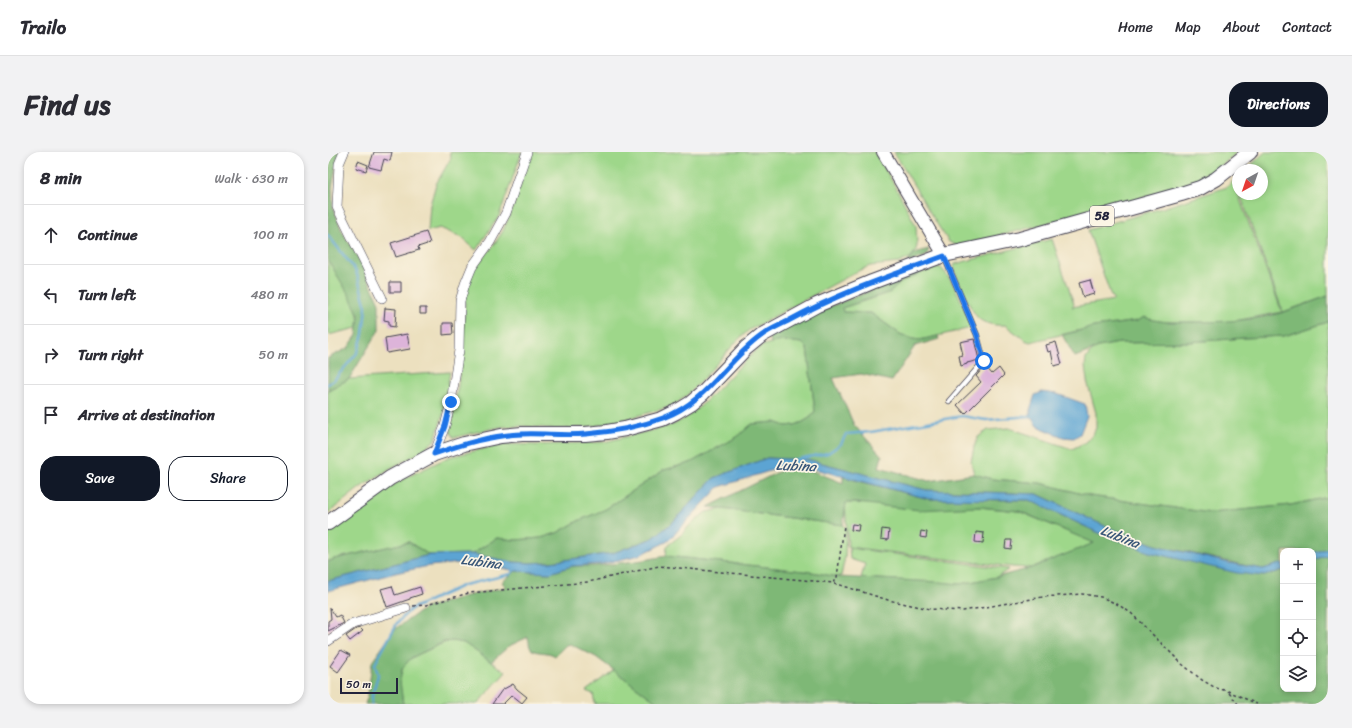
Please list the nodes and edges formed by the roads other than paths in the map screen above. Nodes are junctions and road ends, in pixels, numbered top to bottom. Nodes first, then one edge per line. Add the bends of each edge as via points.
1 (344, 152) edge
2 (527, 152) edge
3 (883, 152) edge
4 (1250, 152) edge
5 (944, 256) junction
6 (382, 298) dead end
7 (949, 401) dead end
8 (434, 454) junction
9 (328, 523) edge
10 (410, 606) road end
11 (328, 641) edge

1 - 6 street via 339,164 338,207
2 - 8 street via 506,213 472,267 465,284 460,301 459,350 451,402
3 - 5 street
4 - 5 main road, 58 via 1216,179 1200,188 1020,238
5 - 7 lane via 977,335 984,361
5 - 8 main road, 58 via 817,305 762,335 703,393 662,419 625,429 585,434 501,436
8 - 9 main road, 58 via 390,478
10 - 11 street via 353,624

